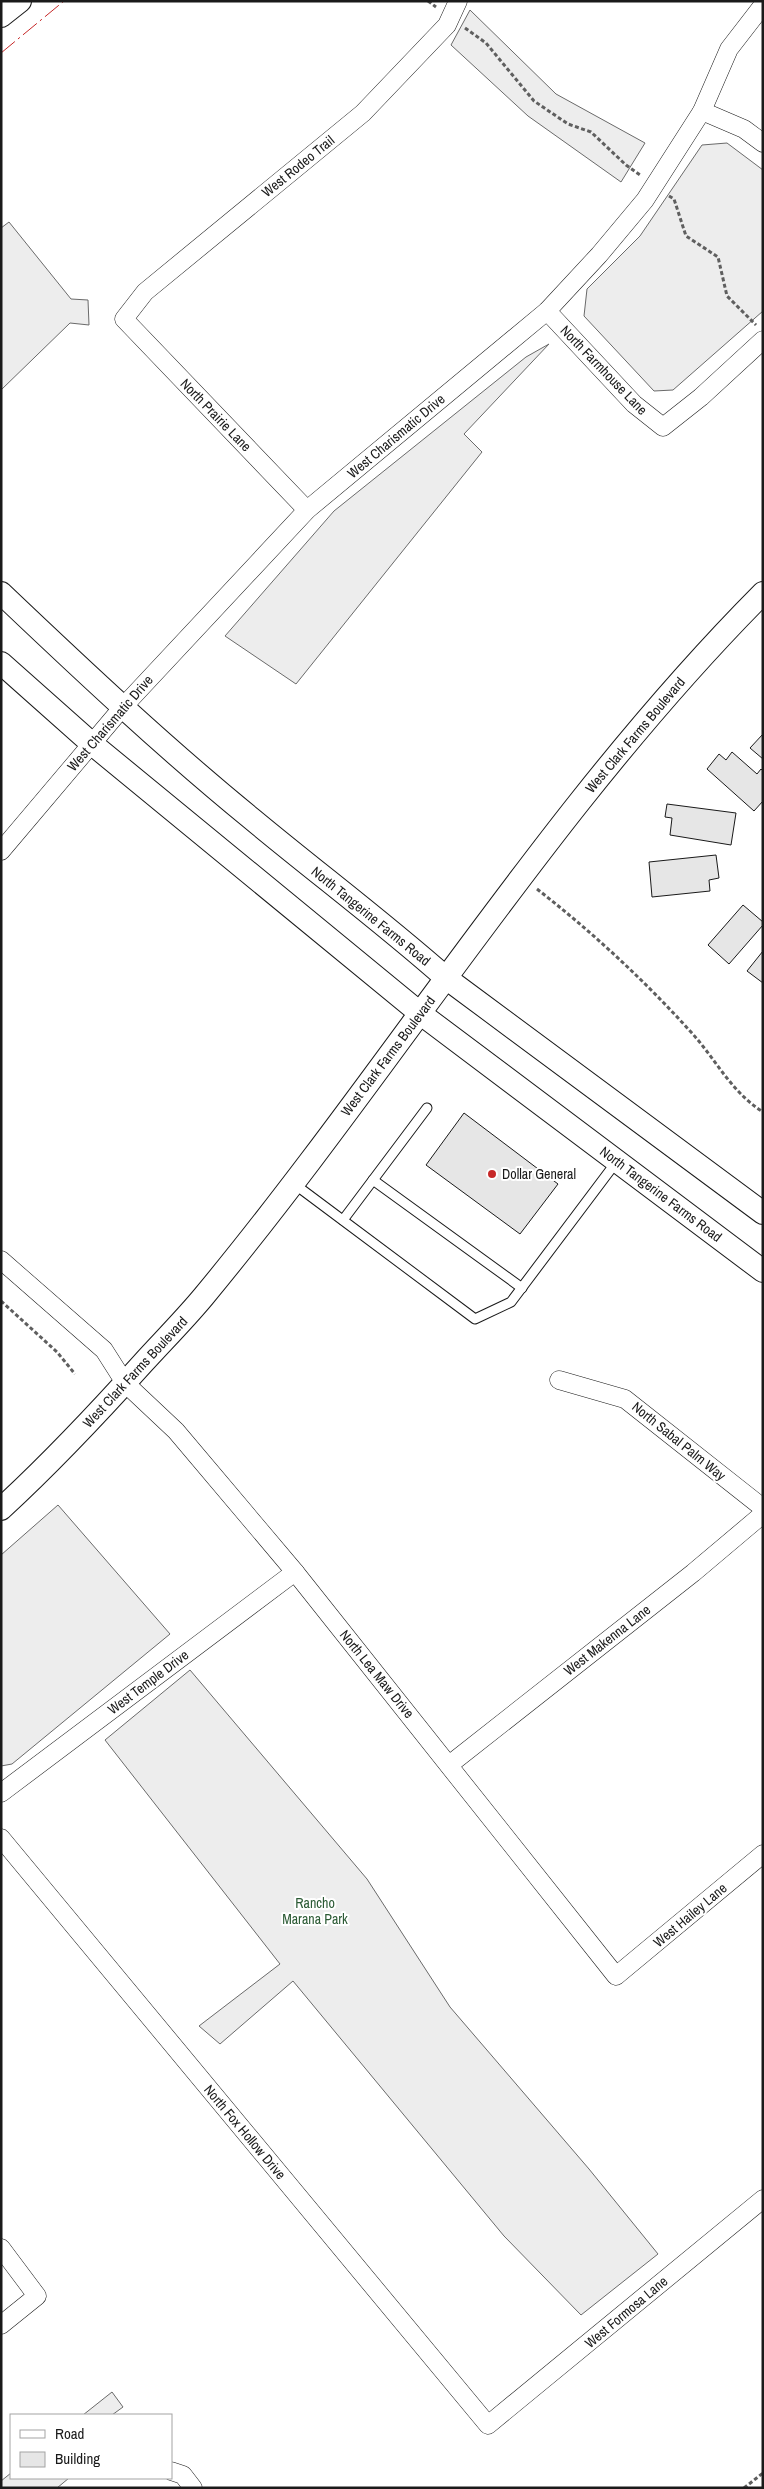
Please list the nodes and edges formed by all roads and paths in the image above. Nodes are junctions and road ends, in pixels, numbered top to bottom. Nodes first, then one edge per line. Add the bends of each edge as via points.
1 (20, 1) edge
2 (428, 1) edge
3 (458, 1) edge
4 (763, 5) edge
5 (1, 16) edge
6 (451, 17) junction
7 (702, 111) junction
8 (763, 143) edge
9 (654, 185) junction
10 (547, 311) junction
11 (124, 319) joint
12 (760, 333) edge
13 (307, 510) junction
14 (1, 593) edge
15 (763, 593) edge
16 (1, 663) edge
17 (122, 708) junction
18 (91, 743) junction
19 (1, 851) edge
20 (521, 876) junction
21 (446, 978) junction
22 (421, 1014) junction
23 (427, 1108) dead end
24 (763, 1112) edge
25 (617, 1162) junction
26 (373, 1180) junction
27 (292, 1182) junction
28 (763, 1213) edge
29 (343, 1220) junction
30 (1, 1260) edge
31 (763, 1271) edge
32 (522, 1288) junction
33 (1, 1301) edge
34 (75, 1374) dead end
35 (560, 1380) dead end
36 (125, 1383) junction
37 (763, 1508) edge
38 (1, 1509) edge
39 (763, 1514) edge
40 (294, 1572) junction
41 (449, 1765) junction
42 (1, 1793) edge
43 (1, 1838) edge
44 (763, 1854) edge
45 (616, 1976) joint
46 (763, 2198) edge
47 (1, 2248) edge
48 (1, 2325) edge
49 (488, 2425) joint
50 (172, 2471) edge
51 (763, 2473) edge
52 (193, 2488) edge
53 (744, 2488) edge

1 - 5 street
2 - 6 path
3 - 6 street, West Rodeo Trail
4 - 7 street, West Charismatic Drive via 728,48
6 - 9 path via 486,42 534,101 568,124 590,132
6 - 11 street, West Rodeo Trail via 363,113 145,292
7 - 8 street via 744,129
7 - 9 street, West Charismatic Drive
9 - 10 street, West Charismatic Drive via 599,256
9 - 12 path via 674,200 686,236 718,257 728,296
10 - 12 street, North Farmhouse Lane via 634,404 663,427
10 - 13 street, West Charismatic Drive
11 - 13 street, North Prairie Lane
13 - 17 street, West Charismatic Drive
14 - 17 street, North Tangerine Farms Road
15 - 20 street, West Clark Farms Boulevard via 647,718
16 - 18 street, North Tangerine Farms Road
17 - 18 street, West Charismatic Drive
17 - 21 street, North Tangerine Farms Road
18 - 19 street, West Charismatic Drive
18 - 22 street, North Tangerine Farms Road
20 - 21 street, West Clark Farms Boulevard
20 - 24 path via 586,927 655,993 692,1032 736,1092
21 - 22 street, West Clark Farms Boulevard
21 - 28 street, North Tangerine Farms Road
22 - 25 street, North Tangerine Farms Road
22 - 27 street, West Clark Farms Boulevard
23 - 26 lane
25 - 31 street, North Tangerine Farms Road
25 - 32 lane
26 - 29 lane
26 - 32 lane
27 - 29 lane
27 - 36 street, West Clark Farms Boulevard via 202,1298
29 - 32 lane via 475,1319 511,1302
30 - 36 street, North Lea Maw Drive via 104,1350
33 - 34 path via 57,1352
35 - 37 street, North Sabal Palm Way via 625,1399
36 - 38 street, West Clark Farms Boulevard via 71,1442
36 - 40 street, North Lea Maw Drive via 176,1432
39 - 41 street, West Makenna Lane
40 - 41 street, North Lea Maw Drive
40 - 42 street, West Temple Drive
41 - 45 street, North Lea Maw Drive
43 - 49 street, North Fox Hollow Drive
44 - 45 street, West Hailey Lane
46 - 49 street, West Formosa Lane
47 - 48 street via 37,2296
50 - 52 street via 182,2475
51 - 53 path

